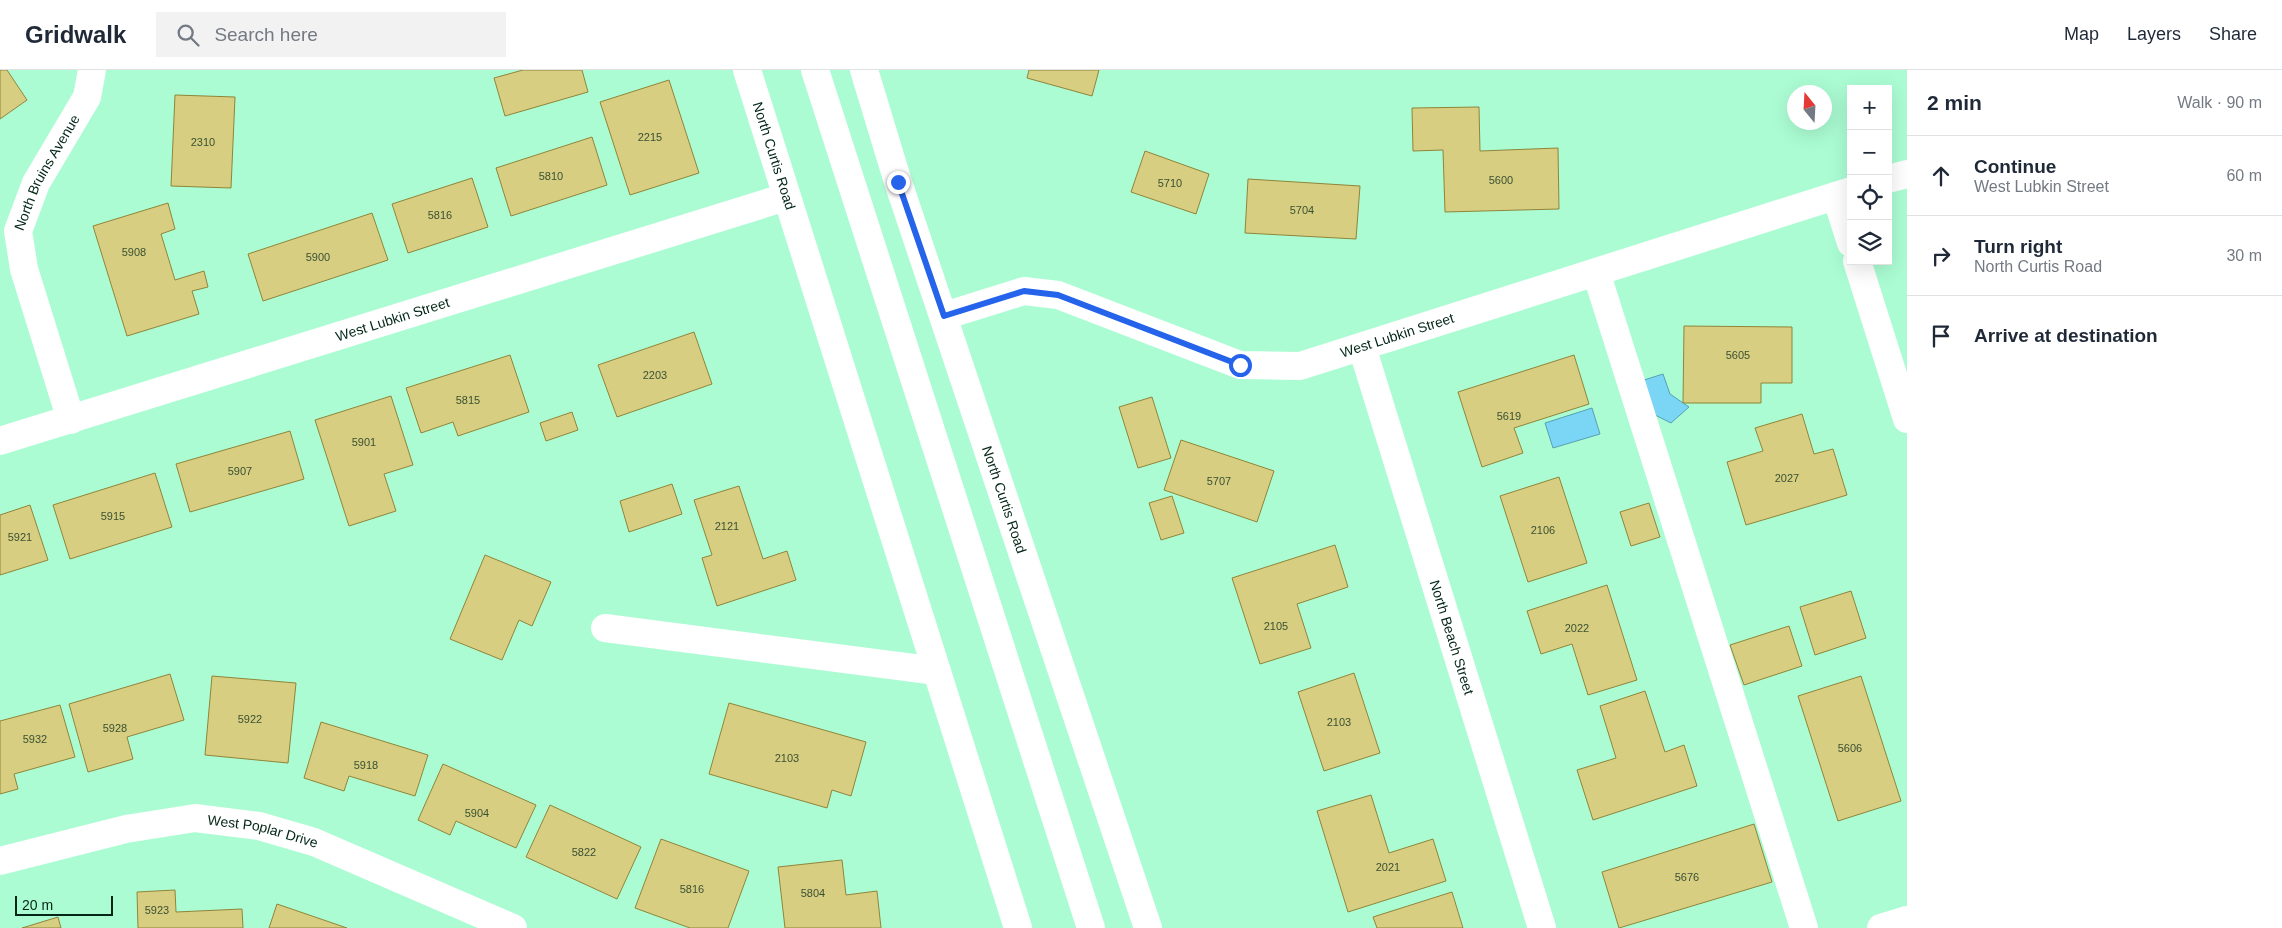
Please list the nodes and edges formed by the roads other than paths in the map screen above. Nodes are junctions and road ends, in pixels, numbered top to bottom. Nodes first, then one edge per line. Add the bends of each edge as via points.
1 (92, 70) edge
2 (747, 70) edge
3 (815, 70) edge
4 (864, 70) edge
5 (1907, 174) edge
6 (1892, 178) edge
7 (1843, 193) edge
8 (786, 197) junction
9 (1847, 220) edge
10 (9, 228) edge
11 (1858, 265) edge
12 (1596, 272) junction
13 (944, 316) junction
14 (1362, 347) junction
15 (1907, 419) edge
16 (71, 420) junction
17 (0, 441) edge
18 (605, 628) dead end
19 (937, 671) junction
20 (0, 862) edge
21 (473, 919) edge
22 (1907, 920) edge
23 (513, 928) edge
24 (1018, 928) edge
25 (1091, 928) edge
26 (1148, 928) edge
27 (1542, 928) edge
28 (1804, 928) edge
29 (1880, 928) edge

1 - 10 street, North Bruins Avenue via 87,97
2 - 8 street, North Curtis Road
3 - 25 street
4 - 13 street, North Curtis Road
5 - 6 street
7 - 9 street
7 - 12 street, West Lubkin Street
8 - 16 street, West Lubkin Street
8 - 19 street, North Curtis Road
10 - 16 street, North Bruins Avenue
11 - 15 street
12 - 14 street, West Lubkin Street
12 - 28 street
13 - 14 street, West Lubkin Street via 1024,291 1058,295 1240,365 1300,366
13 - 26 street, North Curtis Road
14 - 27 street, North Beach Street
16 - 17 street, West Lubkin Street
18 - 19 street
19 - 24 street, North Curtis Road
20 - 21 street, West Poplar Drive via 126,829 195,818 259,826 314,842
21 - 23 street, West Poplar Drive
22 - 29 street

